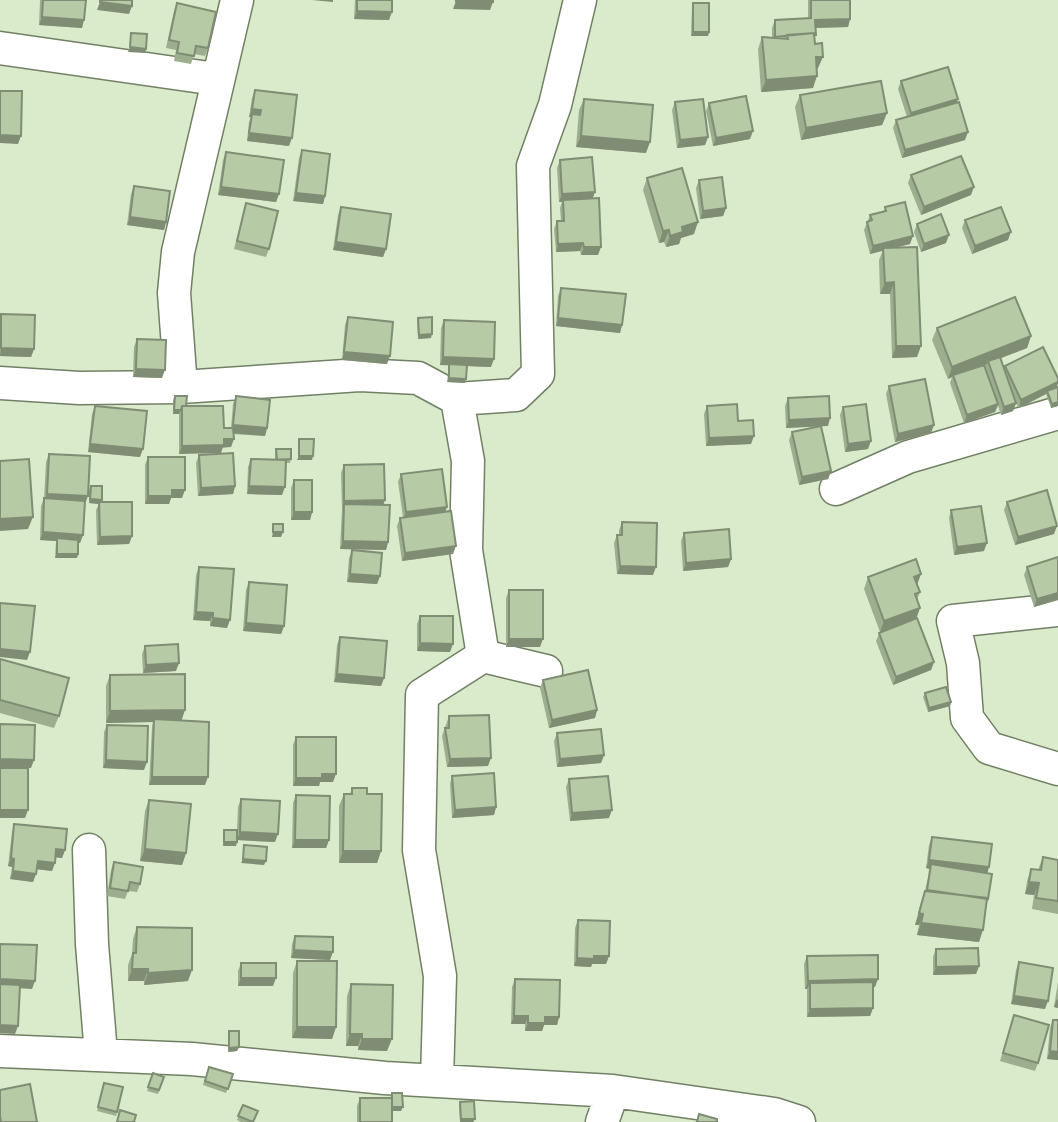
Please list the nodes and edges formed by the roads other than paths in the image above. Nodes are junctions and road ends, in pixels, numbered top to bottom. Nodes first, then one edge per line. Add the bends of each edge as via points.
1 (237, 0) edge
2 (580, 0) edge
3 (0, 48) edge
4 (216, 79) junction
5 (0, 383) edge
6 (181, 387) junction
7 (457, 399) junction
8 (1058, 413) edge
9 (836, 489) dead end
10 (1058, 610) edge
11 (483, 656) junction
12 (546, 671) dead end
13 (1058, 769) edge
14 (89, 850) dead end
15 (0, 1051) edge
16 (101, 1054) junction
17 (437, 1080) junction
18 (613, 1091) junction
19 (602, 1122) edge
20 (799, 1122) edge

1 - 4 street
2 - 7 street via 555,105 533,166 538,374 516,395
3 - 4 street
4 - 6 street via 178,252 174,293
5 - 6 street
6 - 7 street via 360,375 418,378
7 - 11 street via 468,461 467,550
8 - 9 street via 908,457
10 - 13 street via 953,621 963,663 967,718 974,728 989,748
11 - 12 street
11 - 17 street via 422,695 419,850 440,976
14 - 16 street
15 - 16 street
16 - 17 street
17 - 18 street
18 - 19 street
18 - 20 street via 774,1114

